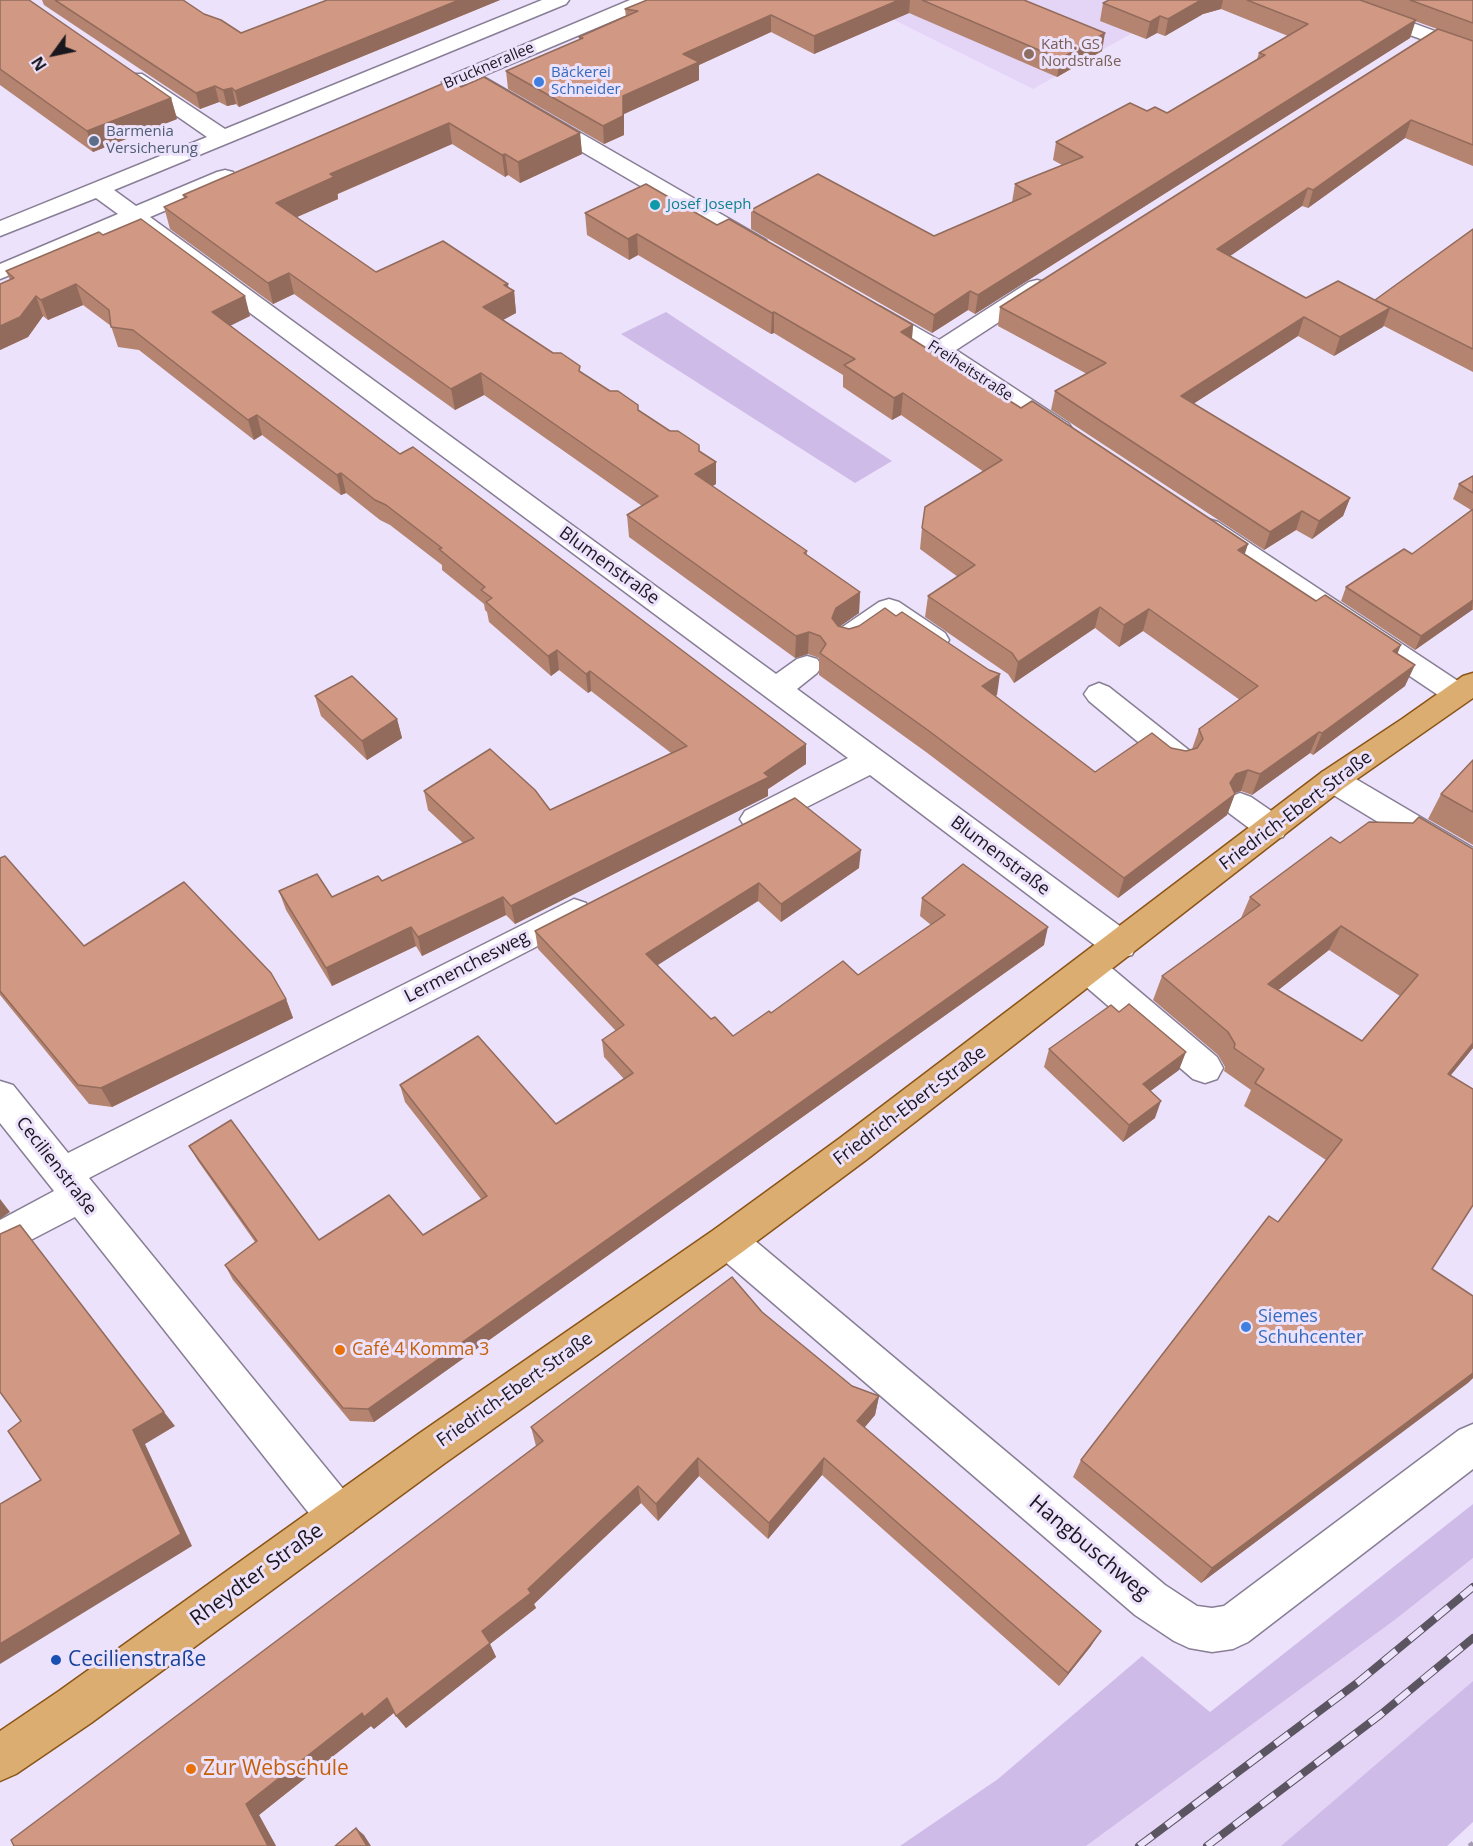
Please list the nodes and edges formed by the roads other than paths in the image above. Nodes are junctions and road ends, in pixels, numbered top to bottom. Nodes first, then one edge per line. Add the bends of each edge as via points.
1 (560, 0) edge
2 (646, 0) edge
3 (1332, 0) edge
4 (1431, 36) junction
5 (1411, 49) edge
6 (1473, 52) edge
7 (117, 66) edge
8 (467, 76) junction
9 (434, 89) edge
10 (223, 138) junction
11 (241, 171) edge
12 (98, 189) junction
13 (134, 216) junction
14 (5, 222) edge
15 (774, 254) edge
16 (0, 272) edge
17 (1059, 273) edge
18 (856, 302) edge
19 (939, 350) junction
20 (1078, 442) edge
21 (1188, 515) edge
22 (847, 638) edge
23 (958, 656) edge
24 (807, 666) dead end
25 (1465, 689) edge
26 (776, 690) junction
27 (1100, 694) dead end
28 (1179, 759) edge
29 (872, 760) junction
30 (1333, 780) junction
31 (1240, 805) dead end
32 (1272, 828) junction
33 (734, 830) edge
34 (1473, 864) edge
35 (596, 901) edge
36 (1120, 945) junction
37 (1089, 969) junction
38 (1205, 1068) dead end
39 (0, 1096) edge
40 (70, 1185) junction
41 (0, 1239) edge
42 (728, 1241) junction
43 (1473, 1444) edge
44 (338, 1516) junction
45 (0, 1758) edge

1 - 10 street, Brucknerallee
2 - 8 street, Brucknerallee
3 - 4 street
4 - 5 street
4 - 6 street
7 - 10 street
8 - 9 street, Brucknerallee
8 - 15 street
10 - 12 street, Brucknerallee
11 - 13 street
12 - 13 street, Blumenstraße
12 - 14 street, Brucknerallee
13 - 16 street
13 - 26 street, Blumenstraße
17 - 19 street
18 - 19 street, Freiheitstraße
19 - 20 street, Freiheitstraße
21 - 25 street
22 - 23 street via 889,609
24 - 26 street
25 - 30 main road, Friedrich-Ebert-Straße
26 - 29 street, Blumenstraße
27 - 28 street
29 - 33 street
29 - 36 street, Blumenstraße
30 - 32 main road, Friedrich-Ebert-Straße
30 - 34 street
31 - 32 street
32 - 36 main road, Friedrich-Ebert-Straße
35 - 40 street, Lermenchesweg
36 - 37 main road, Friedrich-Ebert-Straße
37 - 38 street
37 - 42 main road, Friedrich-Ebert-Straße
39 - 40 street, Cecilienstraße
40 - 41 street, Lermenchesweg
40 - 44 street, Cecilienstraße
42 - 43 street, Hangbuschweg via 1150,1600 1189,1626 1212,1630 1233,1627
42 - 44 main road, Friedrich-Ebert-Straße
44 - 45 main road, Rheydter Straße

